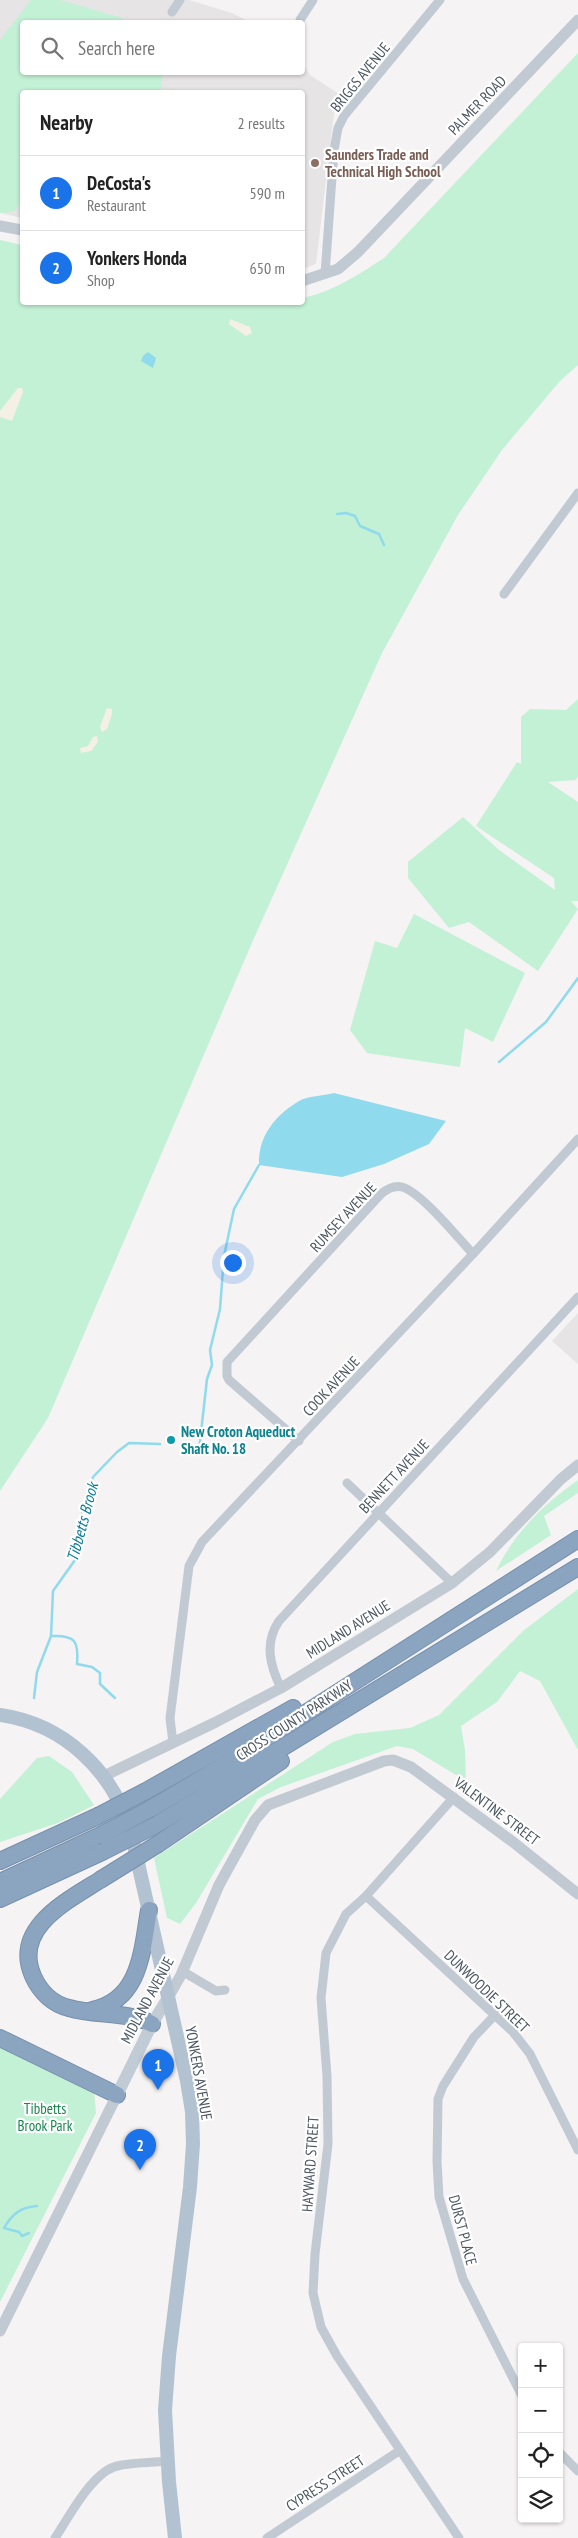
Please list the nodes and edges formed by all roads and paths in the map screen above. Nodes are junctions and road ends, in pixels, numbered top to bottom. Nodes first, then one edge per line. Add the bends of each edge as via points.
1 (180, 0) edge
2 (313, 0) edge
3 (440, 0) edge
4 (172, 12) dead end
5 (300, 20) dead end
6 (578, 20) edge
7 (0, 226) edge
8 (20, 230) edge
9 (325, 274) junction
10 (305, 280) edge
11 (578, 493) edge
12 (504, 594) dead end
13 (578, 1139) edge
14 (473, 1254) junction
15 (578, 1297) edge
16 (299, 1441) junction
17 (578, 1465) edge
18 (347, 1483) dead end
19 (379, 1513) junction
20 (578, 1539) edge
21 (578, 1568) edge
22 (452, 1583) junction
23 (382, 1663) junction
24 (281, 1688) junction
25 (354, 1704) junction
26 (0, 1714) edge
27 (173, 1743) junction
28 (393, 1760) joint
29 (104, 1776) junction
30 (454, 1797) junction
31 (0, 1861) edge
32 (0, 1882) edge
33 (578, 1894) edge
34 (366, 1896) junction
35 (0, 1899) edge
36 (149, 1910) junction
37 (182, 1971) junction
38 (224, 1990) dead end
39 (169, 1996) junction
40 (77, 2010) junction
41 (495, 2015) junction
42 (152, 2024) junction
43 (0, 2038) edge
44 (117, 2095) junction
45 (578, 2150) edge
46 (0, 2331) edge
47 (518, 2388) edge
48 (399, 2451) junction
49 (563, 2456) edge
50 (167, 2461) junction
51 (578, 2471) edge
52 (55, 2538) edge
53 (175, 2538) edge
54 (267, 2538) edge
55 (459, 2538) edge

1 - 4 street
2 - 5 street
3 - 9 street, BRIGGS AVENUE via 344,116 338,128
6 - 9 street, PALMER ROAD via 358,252 338,269
7 - 8 street
9 - 10 street, PALMER ROAD
11 - 12 street
13 - 14 street, COOK AVENUE
14 - 16 street, COOK AVENUE
14 - 16 street, RUMSEY AVENUE via 418,1197 404,1188 387,1189 228,1362 227,1376
15 - 19 street, BENNETT AVENUE
16 - 27 street, COOK AVENUE via 193,1555 170,1718
17 - 22 street, MIDLAND AVENUE via 490,1552
18 - 19 street
19 - 22 street
19 - 24 street, BENNETT AVENUE via 275,1627 269,1652
20 - 23 highway, CROSS COUNTY PARKWAY
21 - 25 highway, CROSS COUNTY PARKWAY
22 - 24 street, MIDLAND AVENUE
23 - 31 highway, bridge via 319,1693 98,1816
23 - 32 highway, CROSS COUNTY PARKWAY, bridge via 150,1809
24 - 27 street, MIDLAND AVENUE
25 - 35 highway, CROSS COUNTY PARKWAY, bridge via 154,1826
25 - 40 highway, bridge via 293,1753 48,1915 34,1933 30,1966 40,1988 57,2003
26 - 29 main road, YONKERS AVENUE via 30,1722 56,1734 83,1754
27 - 29 street, MIDLAND AVENUE
28 - 30 street, VALENTINE STREET via 412,1767
28 - 37 street, MIDLAND AVENUE via 268,1805 255,1820 219,1885
29 - 36 main road, YONKERS AVENUE via 128,1823
30 - 33 street, VALENTINE STREET
30 - 34 street, HAYWARD STREET
34 - 41 street, DUNWOODIE STREET
34 - 48 street, HAYWARD STREET via 346,1914 326,1953 321,1982 328,2144 314,2254 313,2293 321,2327
36 - 39 main road, YONKERS AVENUE
36 - 40 highway via 140,1965 130,1987 108,2005 94,2010
37 - 38 street via 216,1991
37 - 39 street, MIDLAND AVENUE
39 - 42 main road, MIDLAND AVENUE
39 - 50 main road, YONKERS AVENUE via 187,2080 193,2144 169,2356 165,2410
40 - 42 highway via 137,2018
41 - 45 street, DUNWOODIE STREET via 530,2054
41 - 47 street, DURST PLACE via 474,2037 438,2099 439,2197 463,2279
42 - 44 main road, MIDLAND AVENUE
43 - 44 highway
44 - 46 street, MIDLAND AVENUE
48 - 54 street, CYPRESS STREET
48 - 55 street, HAYWARD STREET
49 - 51 street
50 - 52 street via 117,2466 102,2473
50 - 53 main road, YONKERS AVENUE

